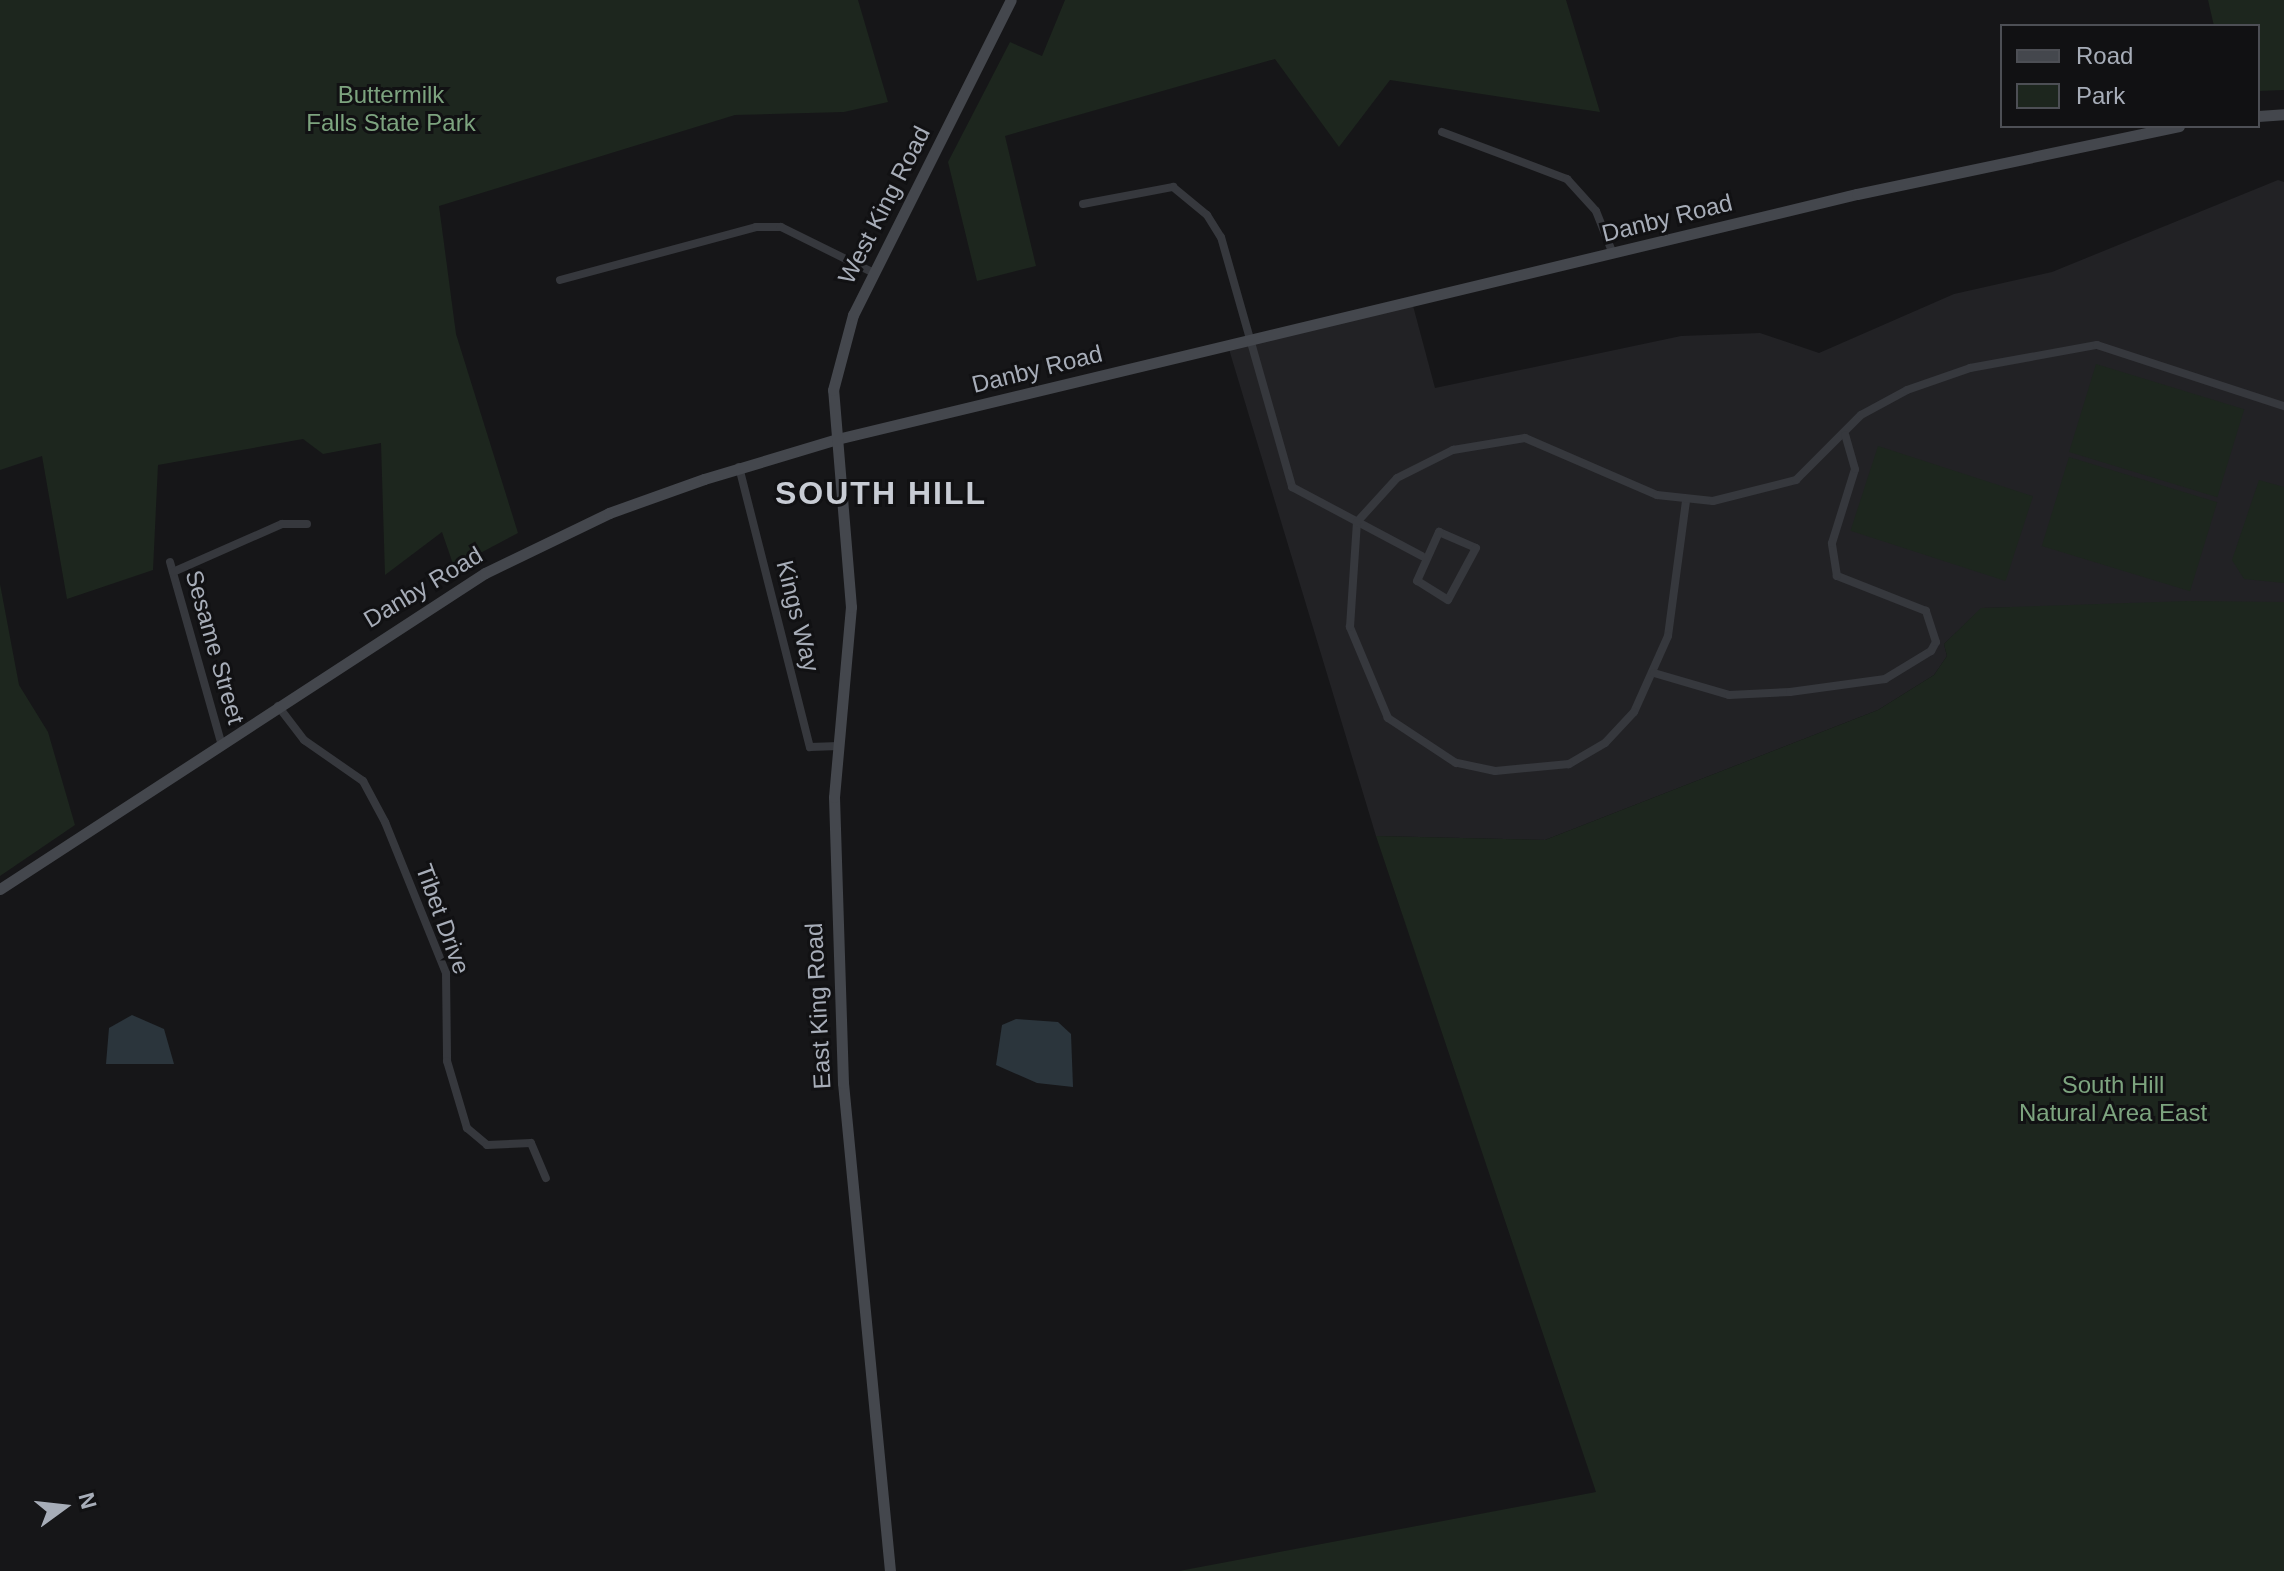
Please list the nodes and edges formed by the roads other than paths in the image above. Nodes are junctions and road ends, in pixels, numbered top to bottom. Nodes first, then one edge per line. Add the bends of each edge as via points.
1 (1011, 0) edge
2 (2284, 114) edge
3 (2260, 116) edge
4 (2170, 128) edge
5 (1442, 132) dead end
6 (1083, 204) dead end
7 (1613, 254) junction
8 (874, 273) junction
9 (560, 280) dead end
10 (1250, 341) junction
11 (2284, 406) edge
12 (1845, 435) junction
13 (837, 439) junction
14 (739, 467) junction
15 (1686, 501) junction
16 (1357, 522) junction
17 (307, 524) dead end
18 (1422, 556) junction
19 (170, 562) dead end
20 (173, 572) junction
21 (1654, 673) junction
22 (277, 705) junction
23 (221, 742) junction
24 (839, 746) junction
25 (0, 889) edge
26 (546, 1178) dead end
27 (890, 1571) edge

1 - 8 main road, West King Road
2 - 3 main road
4 - 7 main road, Danby Road
5 - 7 street via 1567,179 1596,211
6 - 10 street via 1173,187 1192,199 1221,237
7 - 10 main road, Danby Road
8 - 9 street via 781,227 756,227
8 - 13 main road, West King Road via 837,362
10 - 13 main road, Danby Road
10 - 16 street via 1292,487
11 - 12 street via 2097,345 1954,373 1877,404
12 - 15 street via 1796,480
12 - 21 street via 1855,469 1832,543 1837,576 1926,611 1936,642 1931,651 1885,679 1729,695
13 - 14 main road, Danby Road
13 - 24 main road, East King Road via 851,607
14 - 22 main road, Danby Road via 609,513 485,573
14 - 24 street, Kings Way via 810,747
15 - 16 street via 1525,438 1453,450 1397,478
15 - 21 street via 1677,595
16 - 18 street
16 - 21 street via 1350,627 1364,675 1388,718 1456,763 1530,773 1569,764 1625,722
17 - 20 street via 282,524
18 - 18 street via 1421,588 1448,600 1476,548 1439,532
19 - 20 street, Sesame Street
20 - 23 street, Sesame Street
22 - 23 main road, Danby Road
22 - 26 street, Tibet Drive via 309,744 363,781 385,822 446,973 447,1061 467,1128 487,1145 531,1143
23 - 25 main road, Danby Road
24 - 27 main road, East King Road via 833,868 843,1083

